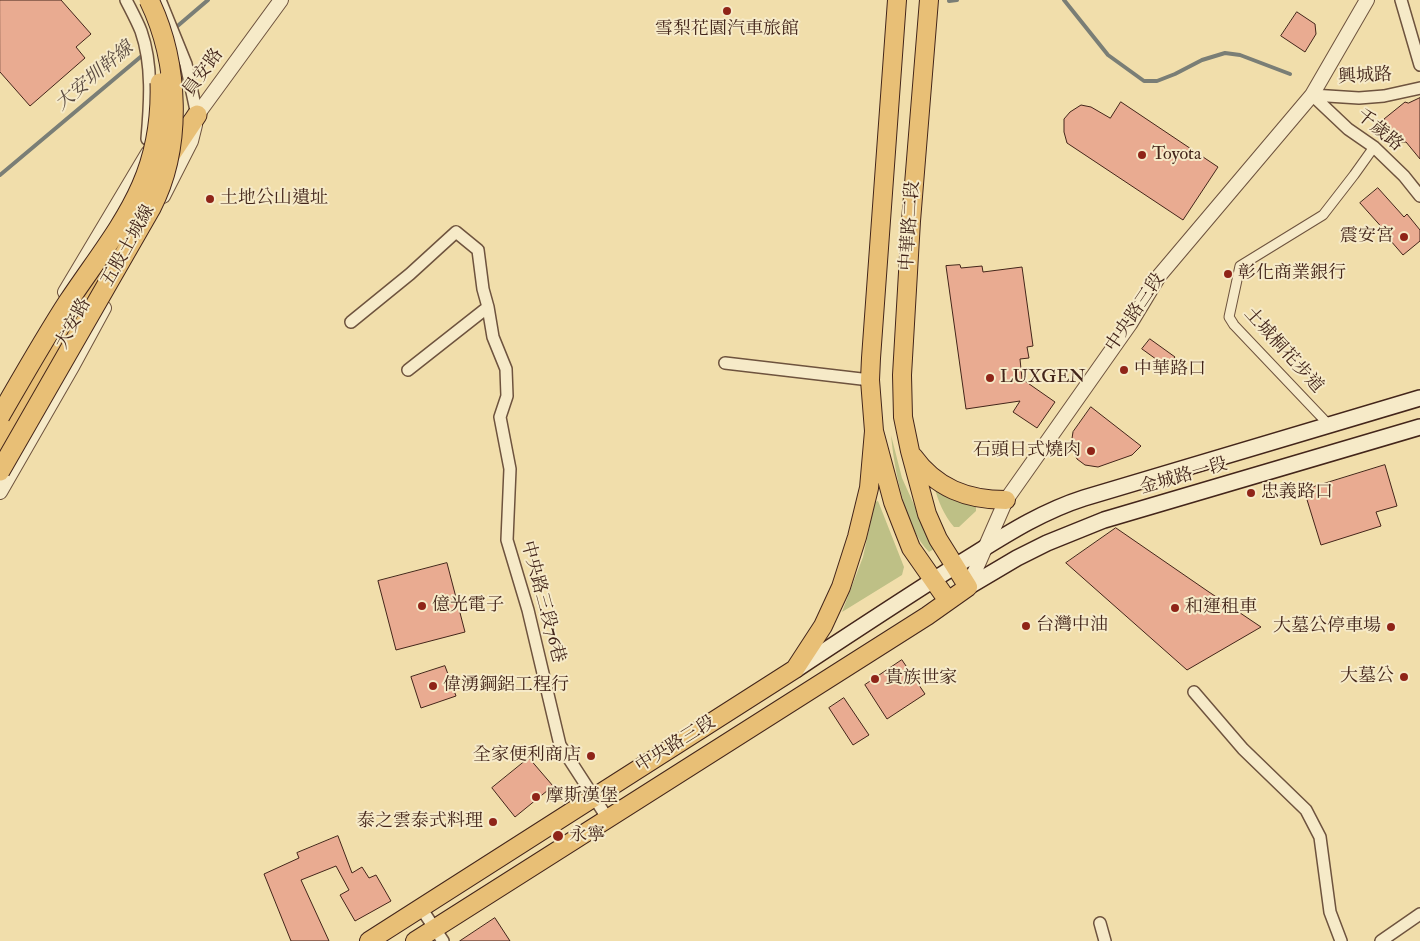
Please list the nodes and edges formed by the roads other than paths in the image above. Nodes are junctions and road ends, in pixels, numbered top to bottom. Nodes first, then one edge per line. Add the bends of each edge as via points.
1 (126, 0) edge
2 (138, 0) edge
3 (149, 0) edge
4 (160, 0) edge
5 (281, 0) edge
6 (897, 0) edge
7 (929, 0) edge
8 (1367, 0) edge
9 (1401, 0) edge
10 (1420, 65) edge
11 (1420, 88) edge
12 (1312, 95) junction
13 (197, 116) junction
14 (1374, 147) junction
15 (145, 156) junction
16 (1420, 196) edge
17 (488, 307) junction
18 (351, 322) dead end
19 (725, 363) dead end
20 (408, 370) dead end
21 (870, 380) junction
22 (1420, 398) edge
23 (0, 402) edge
24 (0, 416) edge
25 (1329, 425) junction
26 (1420, 427) edge
27 (874, 431) junction
28 (0, 443) edge
29 (910, 451) junction
30 (0, 471) edge
31 (0, 492) edge
32 (1006, 500) junction
33 (984, 548) junction
34 (954, 567) junction
35 (933, 580) junction
36 (968, 587) junction
37 (948, 601) junction
38 (795, 670) junction
39 (1194, 692) dead end
40 (593, 798) junction
41 (608, 819) junction
42 (421, 908) junction
43 (1420, 914) edge
44 (1100, 923) dead end
45 (439, 935) edge
46 (369, 941) edge
47 (415, 941) edge
48 (1105, 941) edge
49 (1340, 941) edge
50 (1381, 941) edge

1 - 15 street, 大安路 via 141,32 148,67 149,116
2 - 24 highway, 五股土城線, bridge via 154,40 160,78 159,118 148,171 125,220 54,323
3 - 30 highway, 五股土城線, bridge via 163,36 171,86 172,144 167,169 151,208
4 - 13 street, 大安路 via 186,64
5 - 13 street, 員安路
6 - 21 main road, 中華路二段
7 - 29 main road, 中華路二段 via 902,375 903,416
8 - 12 street, 中央路三段
9 - 10 street
11 - 12 street, 興城路 via 1359,98
12 - 14 street, 千歲路 via 1348,129
12 - 32 street, 中央路三段 via 1159,276 1130,324
13 - 15 street, 員安路 via 157,141
13 - 28 highway via 148,188
13 - 31 street, 大安路 via 180,166 73,365
14 - 16 street, 千歲路
14 - 25 street, 土城桐花步道 via 1322,215 1240,266 1229,318
15 - 23 street, 大安路
17 - 18 street, 中央路三段76巷 via 478,250 456,232
17 - 20 street
17 - 40 street, 中央路三段76巷 via 493,337 506,370 507,396 500,417 510,469 507,540 528,610 560,745
19 - 21 street
21 - 27 main road, 中華路二段
22 - 25 main road, 金城路一段
25 - 33 main road, 金城路一段 via 1065,504
26 - 36 main road, 金城路一段 via 1104,520 1047,543
27 - 35 main road via 901,526 913,553
27 - 38 main road via 868,488 844,578 823,626
29 - 32 main road via 923,470 961,494 985,500
29 - 34 main road, 中華路二段 via 928,514
32 - 33 street, 中央路三段
33 - 34 main road, 中央路三段
33 - 36 street, 中央路三段
34 - 35 main road, 中央路三段
34 - 36 main road, 中華路二段
35 - 37 main road
35 - 38 main road, 中央路三段
36 - 37 main road, 中央路三段
37 - 41 main road, 中央路三段
38 - 40 main road, 中央路三段
39 - 49 street via 1243,749 1306,810 1320,837 1330,912
40 - 41 street, 中央路三段76巷
40 - 42 main road, 中央路三段
41 - 45 main road, 中央路三段
42 - 45 street
42 - 46 main road, 中央路三段
43 - 50 street
44 - 48 street
45 - 47 main road, 中央路三段

